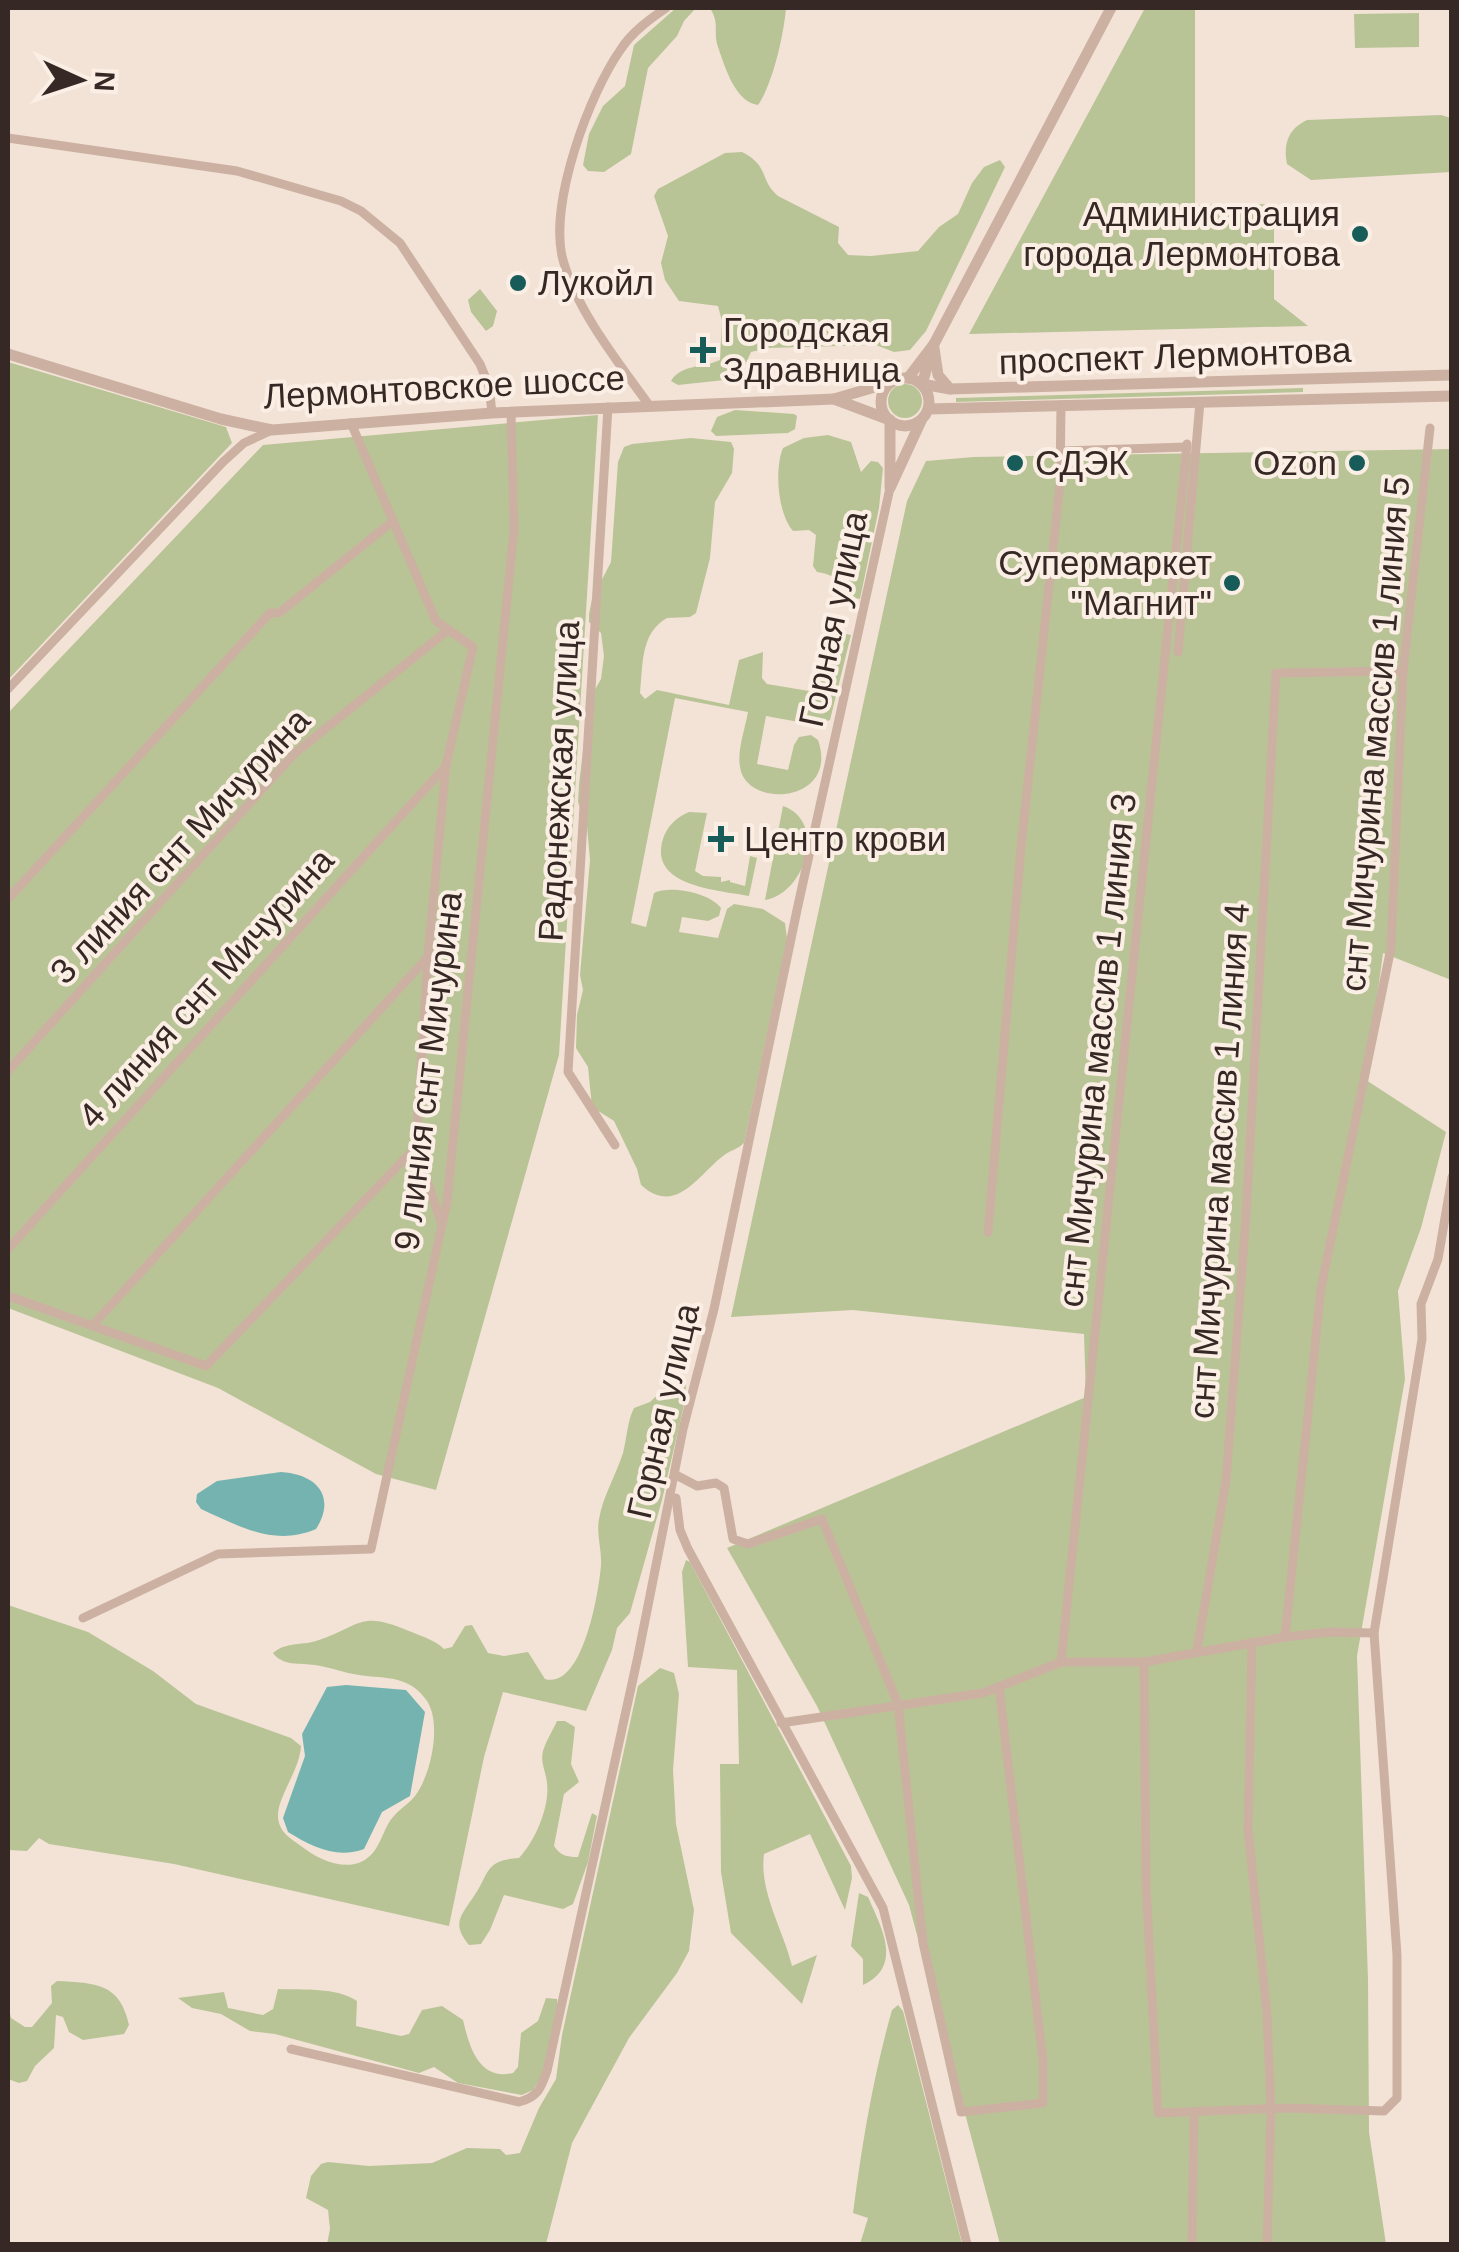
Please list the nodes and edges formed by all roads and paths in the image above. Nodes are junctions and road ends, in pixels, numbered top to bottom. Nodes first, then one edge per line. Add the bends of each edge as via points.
1 (666, 8) edge
2 (1112, 8) edge
3 (8, 138) edge
4 (934, 344) junction
5 (8, 354) edge
6 (1452, 376) edge
7 (908, 378) junction
8 (892, 382) junction
9 (922, 384) junction
10 (950, 389) junction
11 (1452, 396) edge
12 (834, 399) junction
13 (1200, 402) junction
14 (649, 405) junction
15 (1061, 406) junction
16 (608, 407) junction
17 (928, 408) junction
18 (492, 412) junction
19 (511, 412) junction
20 (890, 420) junction
21 (921, 420) junction
22 (351, 422) junction
23 (1430, 428) dead end
24 (272, 430) junction
25 (1062, 450) junction
26 (890, 488) junction
27 (393, 521) junction
28 (448, 630) junction
29 (1178, 652) dead end
30 (1403, 671) junction
31 (8, 689) edge
32 (446, 765) junction
33 (8, 899) edge
34 (428, 956) junction
35 (8, 1072) edge
36 (615, 1145) dead end
37 (416, 1146) junction
38 (1452, 1176) edge
39 (442, 1224) junction
40 (988, 1232) dead end
41 (8, 1248) edge
42 (8, 1296) edge
43 (92, 1326) junction
44 (676, 1475) junction
45 (83, 1618) dead end
46 (1374, 1633) junction
47 (1286, 1636) junction
48 (1252, 1642) junction
49 (1197, 1650) junction
50 (1061, 1662) junction
51 (1144, 1662) junction
52 (999, 1686) junction
53 (898, 1704) junction
54 (781, 1723) junction
55 (290, 2049) dead end
56 (1270, 2109) junction
57 (1194, 2112) junction
58 (967, 2244) edge
59 (1192, 2244) edge
60 (1267, 2244) edge

1 - 14 street via 634,32 614,61 572,159 561,204 563,259 596,331
2 - 4 street
3 - 18 street via 237,171 361,211 400,243 480,364
4 - 7 street
4 - 9 street
4 - 10 street, проспект Лермонтова via 938,374
5 - 24 street, Лермонтовское шоссе
6 - 10 street, проспект Лермонтова
7 - 8 street
7 - 9 street
8 - 12 street
8 - 20 street via 881,401
9 - 10 street
9 - 17 street
11 - 13 street, проспект Лермонтова
12 - 14 street, Лермонтовское шоссе
12 - 20 street
13 - 15 street, проспект Лермонтова
13 - 29 street
14 - 16 street, Лермонтовское шоссе
15 - 17 street, проспект Лермонтова
15 - 25 street
16 - 19 street, Лермонтовское шоссе
16 - 36 street, Радонежская улица via 568,1072
17 - 21 street
18 - 19 street, Лермонтовское шоссе
18 - 22 street, Лермонтовское шоссе
19 - 39 street, 9 линия снт Мичурина via 514,529
20 - 21 street via 902,426
20 - 26 street
21 - 26 street
22 - 24 street, Лермонтовское шоссе
22 - 27 street
23 - 30 street, снт Мичурина массив 1 линия 5
24 - 31 street via 223,462
25 - 40 street
25 - 50 street, снт Мичурина массив 1 линия 3 via 1187,446
26 - 44 street, Горная улица
27 - 28 street via 436,621
27 - 33 street via 279,614 270,612
28 - 32 street via 472,647
28 - 35 street, 3 линия снт Мичурина via 294,754
30 - 47 street, снт Мичурина массив 1 линия 5 via 1391,948 1321,1288
30 - 49 street, снт Мичурина массив 1 линия 4 via 1276,673 1226,1481
32 - 34 street
32 - 41 street, 4 линия снт Мичурина
34 - 37 street
34 - 43 street
37 - 39 street
37 - 43 street via 206,1366
38 - 46 street via 1438,1260 1422,1304 1422,1339
39 - 45 street, 9 линия снт Мичурина via 371,1549 218,1554
42 - 43 street
44 - 53 street via 697,1486 724,1488 732,1539 748,1544 822,1519
44 - 54 street via 680,1530
44 - 55 street, Горная улица via 540,2091 519,2102
46 - 47 street
46 - 56 street via 1396,1955 1397,2098 1384,2111
47 - 48 street
48 - 49 street
48 - 56 street via 1248,1829
49 - 51 street
50 - 51 street
50 - 52 street
51 - 57 street via 1158,2113
52 - 53 street
52 - 53 street via 1044,2061 1043,2104 961,2112 923,1943
53 - 54 street
54 - 58 street via 883,1908
56 - 57 street
56 - 60 street
57 - 59 street

